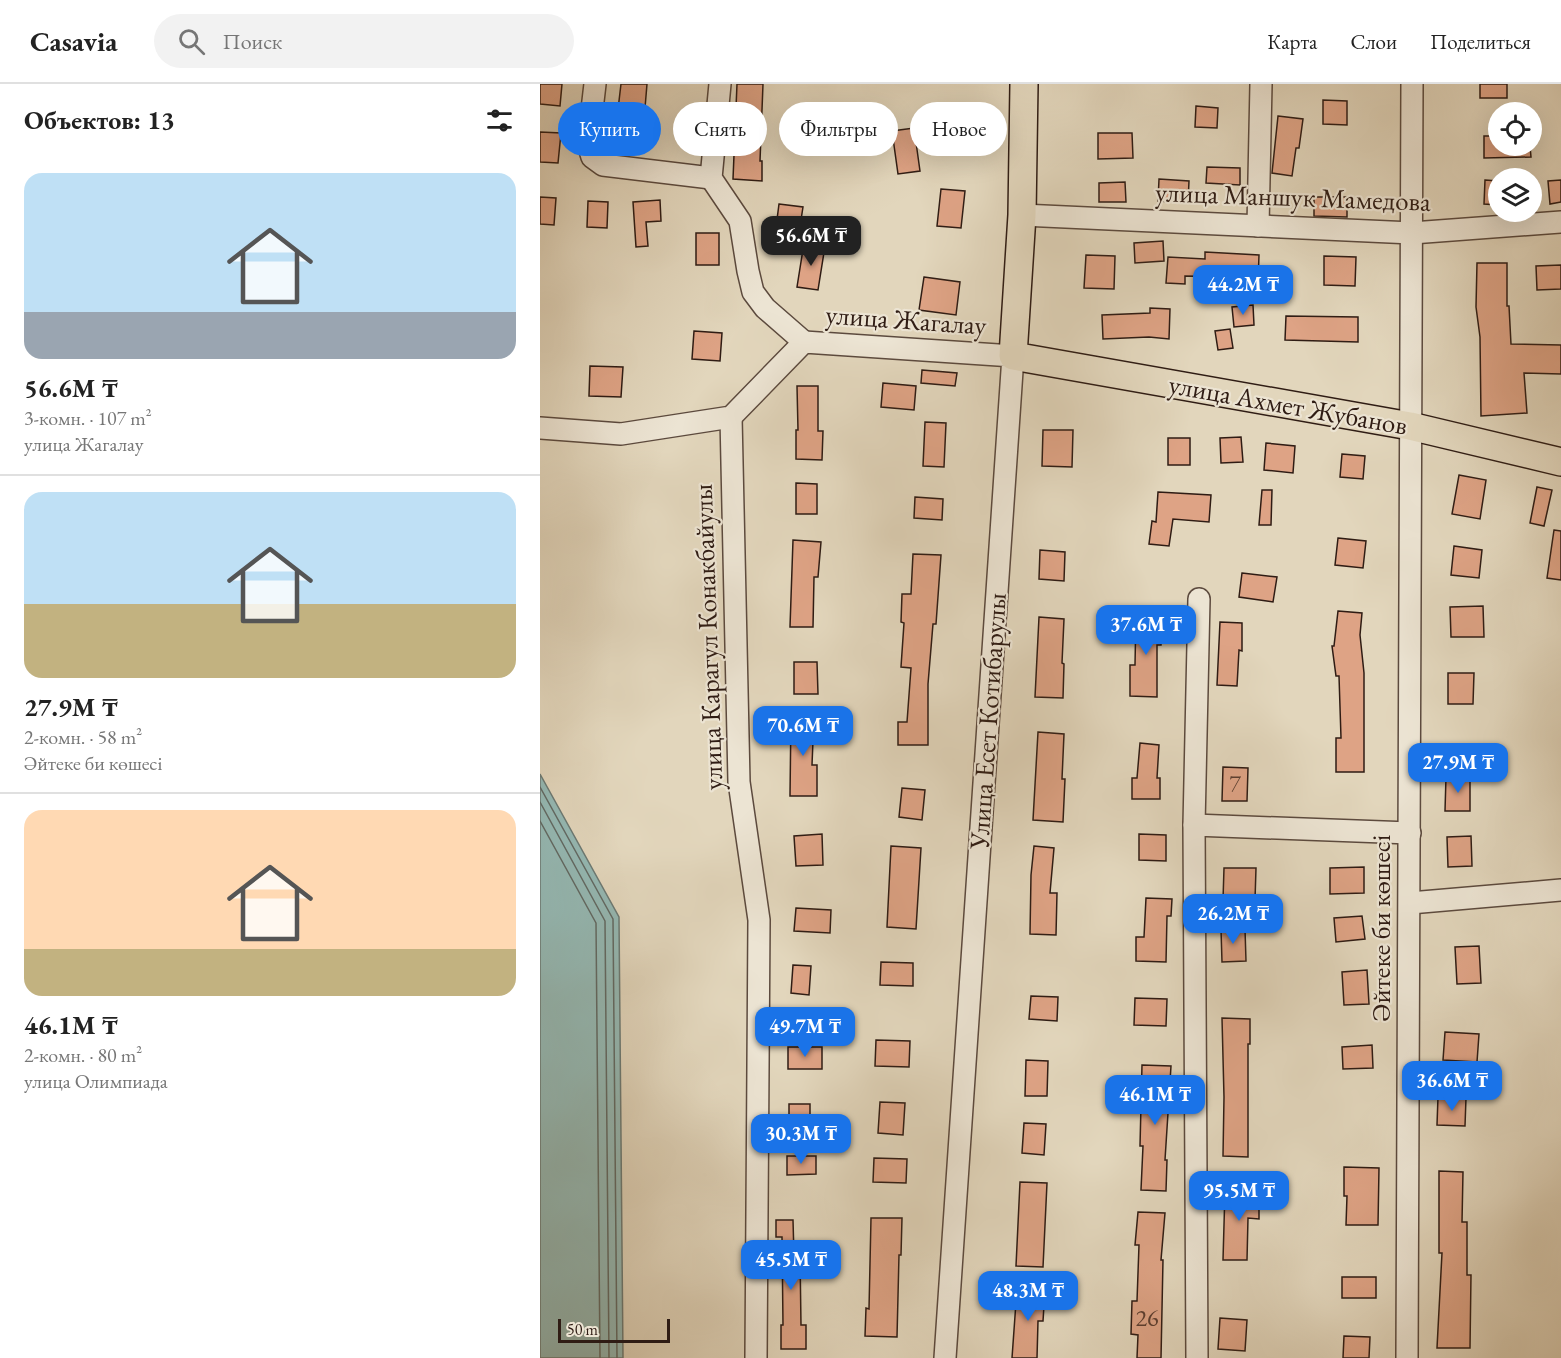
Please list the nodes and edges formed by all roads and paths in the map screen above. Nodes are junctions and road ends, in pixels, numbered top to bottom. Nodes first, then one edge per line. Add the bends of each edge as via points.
1 (595, 84) edge
2 (720, 84) edge
3 (1024, 84) edge
4 (1261, 84) edge
5 (1412, 84) edge
6 (711, 178) junction
7 (1022, 215) junction
8 (1561, 222) edge
9 (1258, 226) junction
10 (1412, 233) junction
11 (804, 342) junction
12 (1014, 356) junction
13 (731, 417) junction
14 (1410, 426) junction
15 (540, 428) edge
16 (1561, 462) edge
17 (1199, 598) dead end
18 (1194, 825) junction
19 (1410, 833) junction
20 (1561, 890) edge
21 (1410, 903) junction
22 (756, 1358) edge
23 (945, 1358) edge
24 (1197, 1358) edge
25 (1407, 1358) edge

1 - 6 street via 588,144 592,157 603,165
2 - 6 street
3 - 7 main road, Улица Есет Котибарулы
4 - 9 street
5 - 10 street, Әйтеке би көшесі
6 - 11 street via 740,222 753,292 765,308
7 - 9 street, улица Маншук Мамедова
7 - 12 main road, Улица Есет Котибарулы
8 - 10 street, улица Маншук Мамедова
9 - 10 street, улица Маншук Мамедова
10 - 14 street, Әйтеке би көшесі
11 - 12 street, улица Жагалау
11 - 13 street, улица Жагалау
12 - 14 main road, улица Ахмет Жубанов
12 - 23 street, Улица Есет Котибарулы
13 - 15 street via 621,434
13 - 22 street, улица Карагул Конакбайулы via 739,782 759,920
14 - 16 main road, улица Ахмет Жубанов
14 - 19 street, Әйтеке би көшесі
17 - 18 street
18 - 19 street
18 - 24 street
19 - 21 street, Әйтеке би көшесі
20 - 21 street
21 - 25 street, Әйтеке би көшесі

